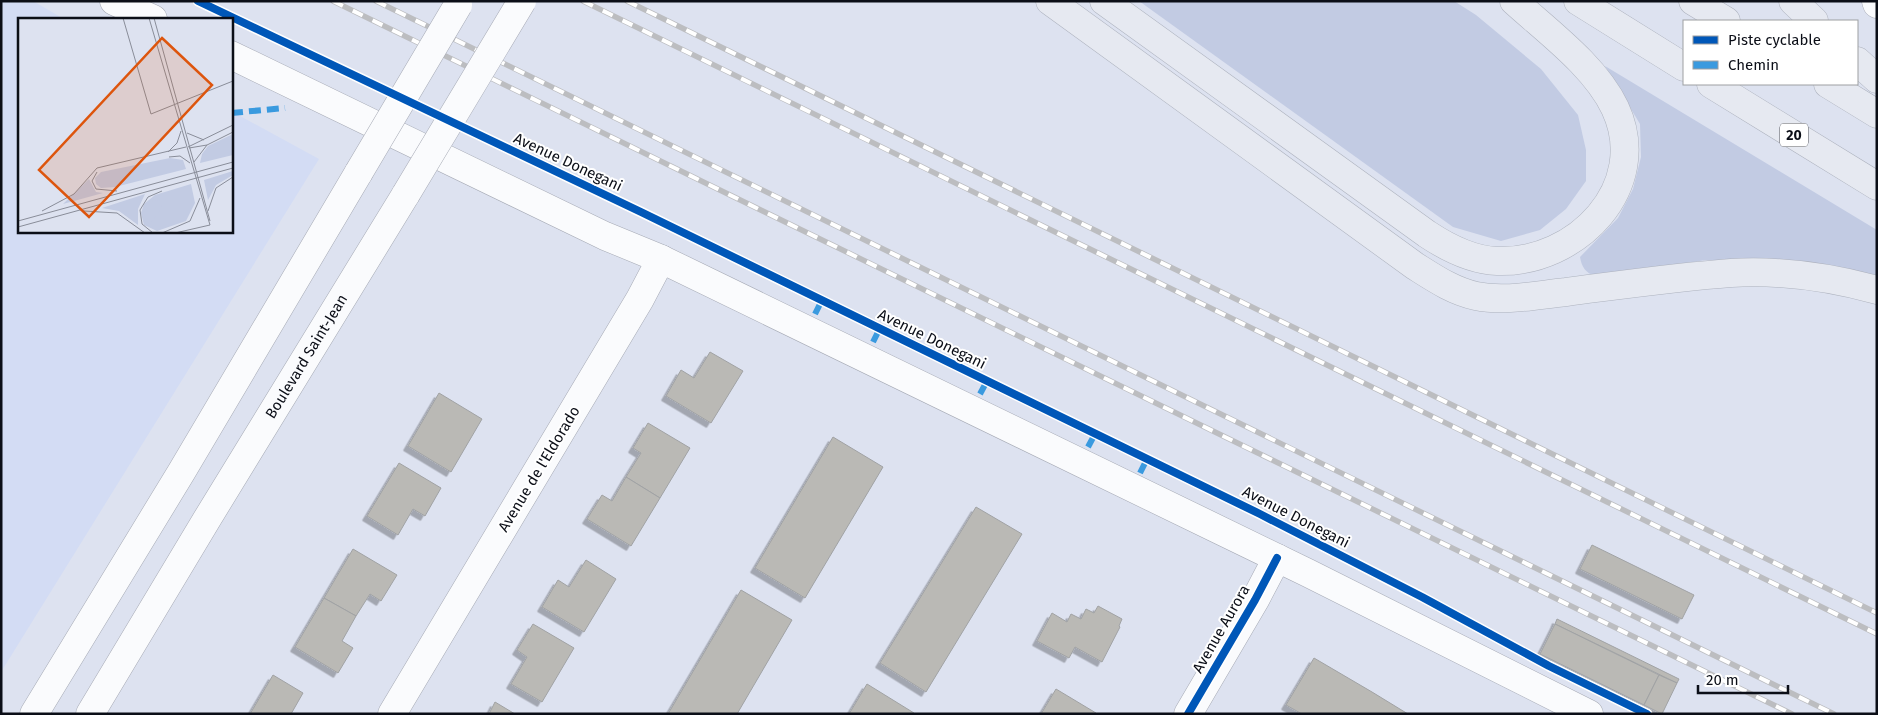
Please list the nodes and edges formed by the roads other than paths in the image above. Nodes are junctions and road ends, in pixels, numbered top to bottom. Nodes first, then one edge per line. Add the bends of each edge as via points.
1 (114, 1) edge
2 (460, 1) edge
3 (522, 1) edge
4 (1050, 1) edge
5 (1104, 1) edge
6 (1514, 1) edge
7 (1578, 1) edge
8 (1694, 1) edge
9 (1792, 1) edge
10 (151, 18) edge
11 (1724, 20) edge
12 (1813, 20) edge
13 (232, 55) edge
14 (1858, 61) edge
15 (1683, 66) edge
16 (1877, 79) edge
17 (1713, 85) edge
18 (1830, 85) edge
19 (1877, 114) edge
20 (1877, 186) edge
21 (661, 259) junction
22 (1877, 290) edge
23 (1277, 558) junction
24 (34, 714) edge
25 (90, 714) edge
26 (392, 714) edge
27 (1188, 714) edge
28 (1589, 714) edge

1 - 10 street
2 - 24 street, bridge
3 - 25 street, Boulevard Saint-Jean, bridge
4 - 22 highway via 1415,266 1475,296 1514,298 1706,275 1761,273 1821,277
5 - 6 highway via 1445,246 1477,258 1504,261 1533,258 1550,252 1583,233 1608,204 1618,185 1624,146 1615,108 1597,80
7 - 15 highway
8 - 11 highway
9 - 12 highway
13 - 21 street via 606,236
14 - 16 highway
17 - 20 highway, 20
18 - 19 highway
21 - 23 street
21 - 26 street, Avenue de l'Eldorado
23 - 27 street, Avenue Aurora
23 - 28 street

